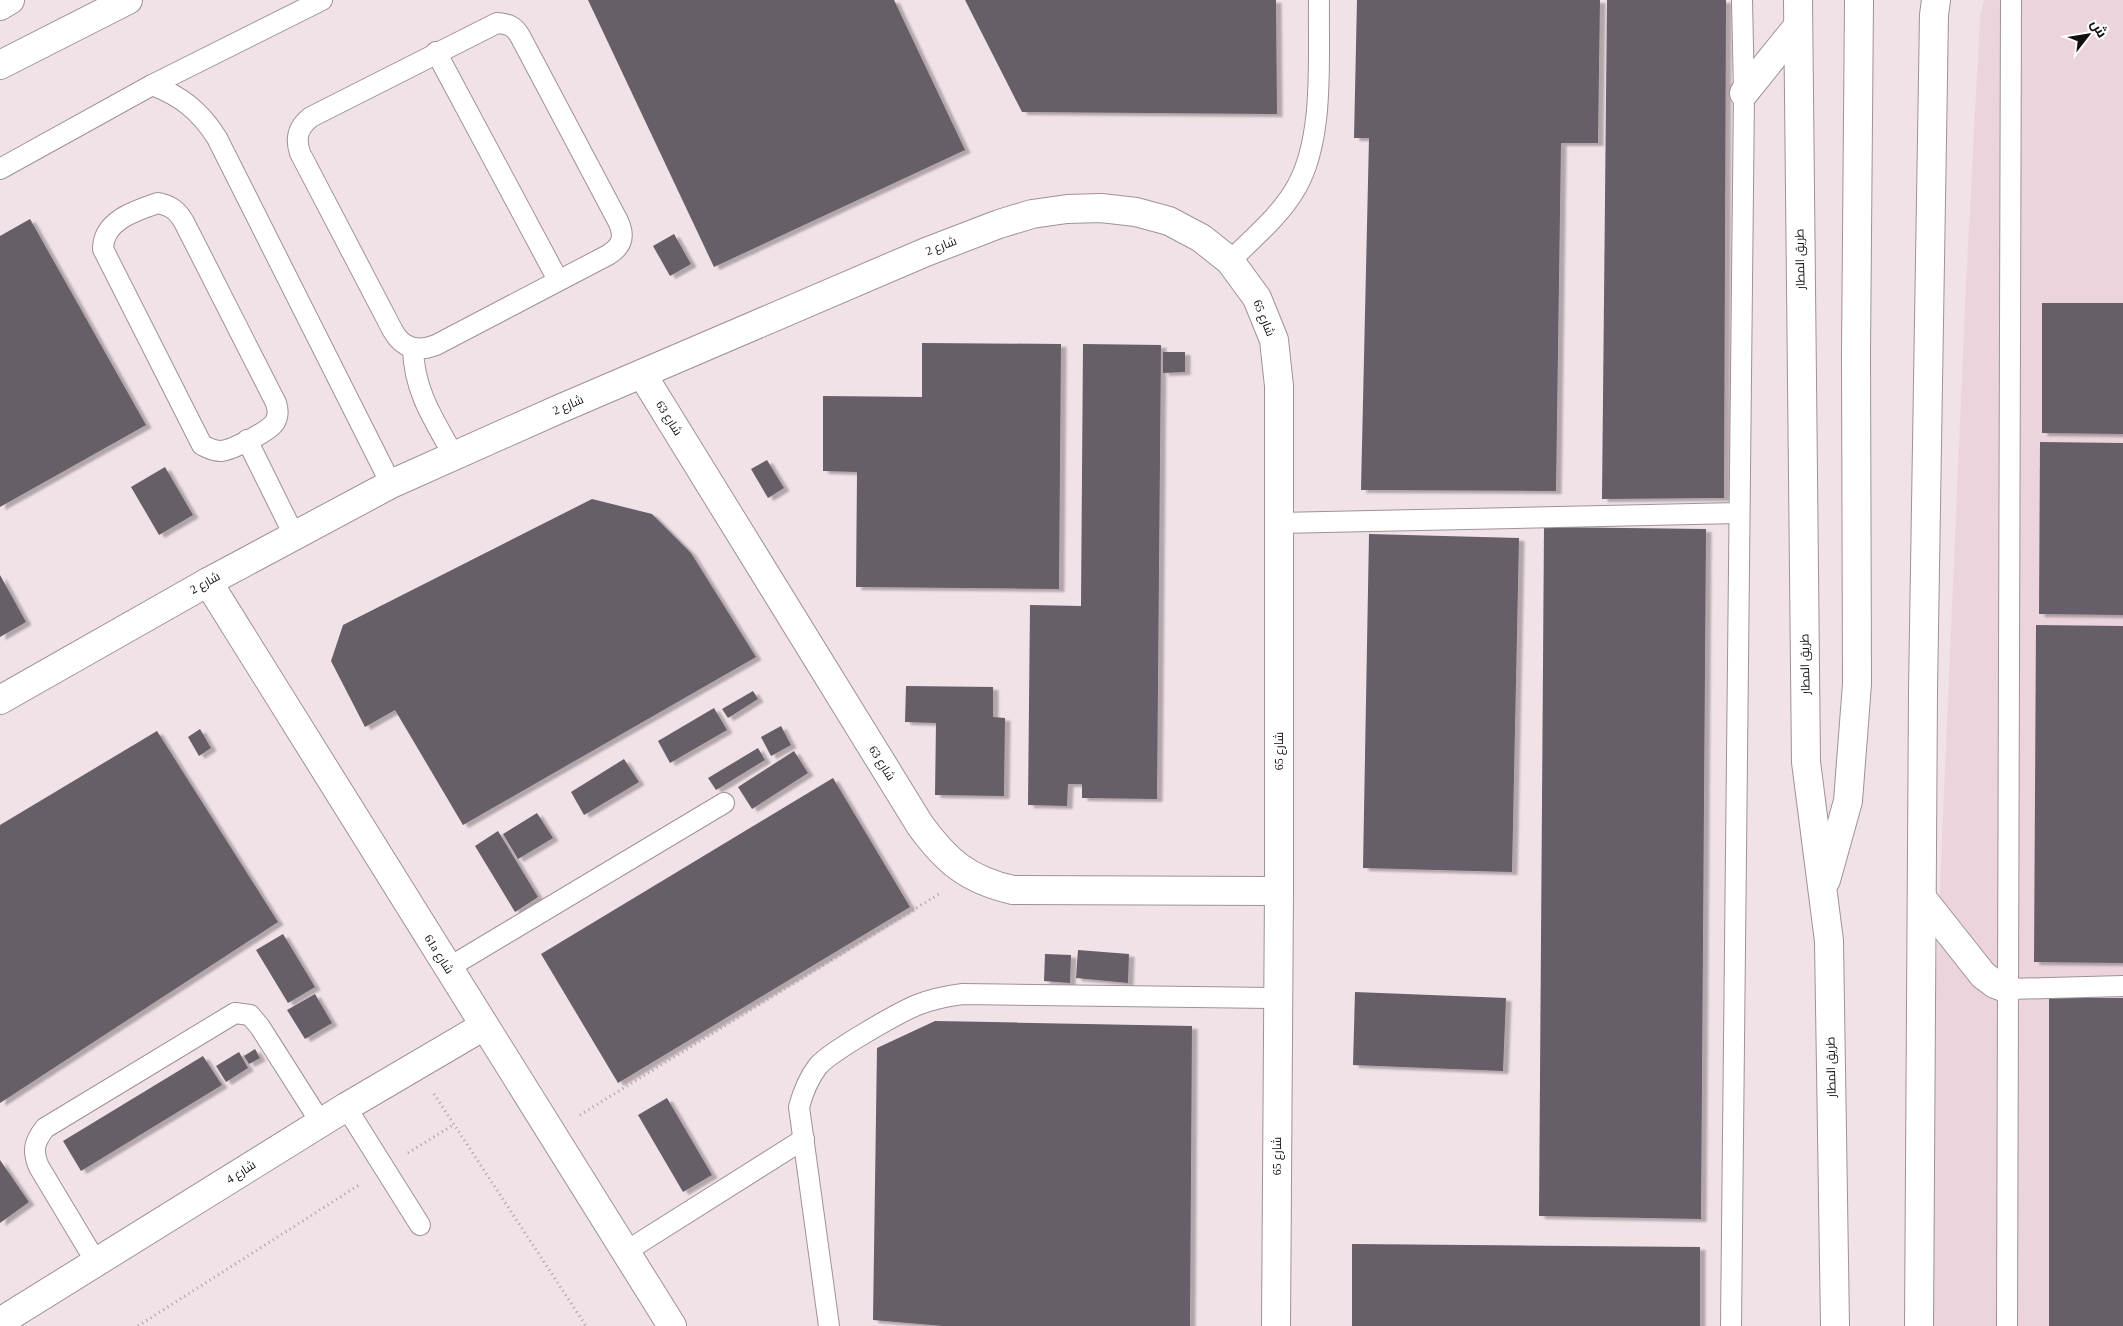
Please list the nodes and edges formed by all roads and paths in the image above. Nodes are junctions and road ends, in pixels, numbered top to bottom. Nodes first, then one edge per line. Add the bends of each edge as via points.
1 (10, 0) edge
2 (128, 0) edge
3 (322, 0) edge
4 (1319, 0) edge
5 (1742, 0) edge
6 (1859, 0) edge
7 (2011, 0) edge
8 (1934, 5) edge
9 (0, 6) edge
10 (1798, 13) edge
11 (436, 52) junction
12 (0, 65) edge
13 (152, 85) junction
14 (1744, 93) junction
15 (0, 169) edge
16 (1170, 221) joint
17 (1230, 261) junction
18 (558, 280) junction
19 (413, 349) junction
20 (642, 374) junction
21 (247, 440) junction
22 (454, 456) junction
23 (392, 484) junction
24 (1739, 513) junction
25 (1279, 523) junction
26 (294, 535) junction
27 (208, 582) junction
28 (0, 700) edge
29 (724, 802) dead end
30 (969, 875) junction
31 (1823, 888) junction
32 (1279, 891) junction
33 (1922, 898) junction
34 (448, 968) junction
35 (2123, 986) edge
36 (2009, 989) junction
37 (1278, 998) junction
38 (484, 1026) junction
39 (416, 1066) junction
40 (346, 1107) junction
41 (320, 1123) junction
42 (454, 1125) junction
43 (551, 1134) junction
44 (804, 1139) junction
45 (385, 1169) junction
46 (420, 1224) dead end
47 (626, 1252) junction
48 (96, 1262) junction
49 (0, 1322) edge
50 (138, 1326) edge
51 (586, 1326) edge
52 (672, 1326) edge
53 (829, 1326) edge
54 (1276, 1326) edge
55 (1731, 1326) edge
56 (1835, 1326) edge
57 (1919, 1326) edge
58 (2007, 1326) edge

1 - 9 main road
2 - 12 main road
3 - 13 lane
4 - 17 lane via 1314,137 1308,164 1280,211
5 - 14 lane
6 - 31 main road via 1857,684 1848,800
7 - 36 lane
8 - 33 main road
10 - 14 main road
10 - 31 main road, طريق المطار via 1806,762
11 - 18 lane
11 - 18 lane via 498,23 515,28 520,36 622,231 622,241 617,250
11 - 19 lane via 311,117 302,124 297,143 393,332 397,339
13 - 15 lane
13 - 23 lane via 190,104 217,138
14 - 24 lane
16 - 17 main road, شارع 65 via 1201,238
16 - 20 main road, شارع 2 via 1136,212 1101,208 1032,214 926,252
17 - 25 main road, شارع 65 via 1257,298 1274,340 1279,386
18 - 19 lane via 436,345
19 - 22 lane via 416,381
20 - 22 main road, شارع 2
20 - 30 main road, شارع 63 via 920,825 950,861
21 - 21 lane via 271,427 278,411 276,403 179,212 169,205 158,204 116,222 103,239 103,250 202,444 220,451
21 - 26 lane
22 - 23 main road, شارع 2
23 - 26 main road, شارع 2
24 - 25 lane
24 - 55 lane
25 - 32 main road, شارع 65
26 - 27 main road, شارع 2
27 - 28 main road, شارع 2
27 - 34 main road, 61a شارع
29 - 34 lane
30 - 32 main road, شارع 63 via 990,885 1035,891
30 - 43 path
31 - 56 main road, طريق المطار via 1829,941
32 - 37 main road, شارع 65
33 - 36 main road via 1983,975
33 - 57 main road
34 - 38 main road, 61a شارع
35 - 36 lane
36 - 58 lane
37 - 44 lane via 986,994 939,998 916,1006 819,1064 805,1084 799,1107
37 - 54 main road, شارع 65
38 - 39 main road, شارع 4
38 - 43 main road, 61a شارع
39 - 40 main road, شارع 4
39 - 42 path
40 - 41 main road, شارع 4
40 - 45 lane
41 - 48 main road, شارع 4
41 - 48 lane via 260,1027 250,1015 235,1013 45,1128 36,1139 36,1160
42 - 45 path
42 - 51 path
43 - 47 main road, 61a شارع
44 - 47 lane
44 - 53 lane
45 - 46 lane
45 - 50 path
47 - 52 main road, 61a شارع
48 - 49 main road, شارع 4

